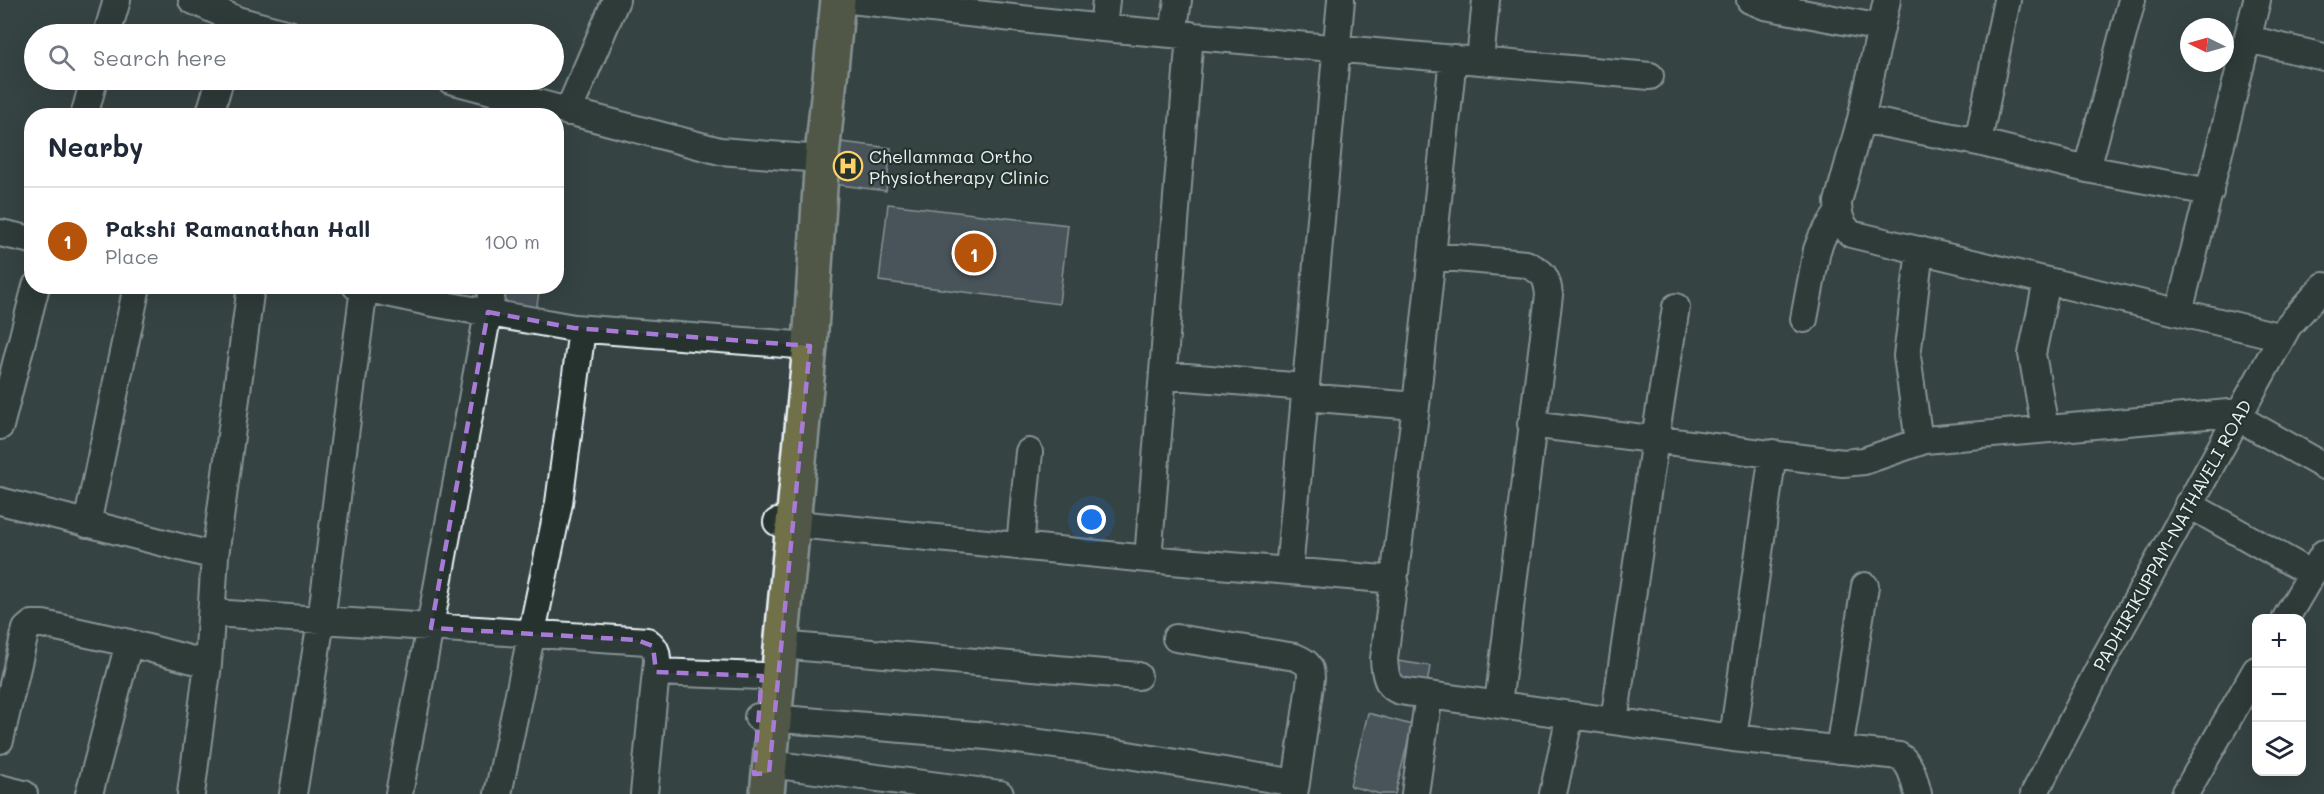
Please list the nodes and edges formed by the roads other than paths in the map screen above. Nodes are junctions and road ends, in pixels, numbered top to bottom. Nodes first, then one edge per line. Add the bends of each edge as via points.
1 (117, 0) edge
2 (192, 0) edge
3 (616, 0) edge
4 (823, 0) edge
5 (838, 0) edge
6 (851, 0) edge
7 (1106, 0) edge
8 (1178, 0) edge
9 (1341, 0) edge
10 (1486, 0) edge
11 (1750, 0) edge
12 (1887, 0) edge
13 (2007, 0) edge
14 (2132, 0) edge
15 (2257, 0) edge
16 (110, 24) edge
17 (230, 24) edge
18 (1103, 28) junction
19 (1881, 28) junction
20 (1182, 35) junction
21 (2248, 39) junction
22 (1335, 48) junction
23 (2324, 57) edge
24 (1453, 58) junction
25 (1480, 60) junction
26 (1650, 76) dead end
27 (91, 90) edge
28 (217, 90) edge
29 (487, 90) edge
30 (86, 108) edge
31 (211, 108) edge
32 (553, 108) edge
33 (564, 111) edge
34 (568, 112) junction
35 (1861, 119) junction
36 (1978, 142) junction
37 (808, 158) junction
38 (2087, 169) junction
39 (2210, 192) junction
40 (1838, 213) junction
41 (0, 233) edge
42 (24, 238) edge
43 (1920, 250) junction
44 (1433, 256) junction
45 (2047, 281) junction
46 (2324, 286) edge
47 (34, 294) edge
48 (134, 294) edge
49 (250, 294) edge
50 (359, 294) edge
51 (392, 294) edge
52 (491, 294) edge
53 (1676, 307) dead end
54 (488, 312) junction
55 (2179, 312) junction
56 (1804, 319) dead end
57 (582, 329) junction
58 (2282, 337) junction
59 (803, 345) junction
60 (1163, 375) junction
61 (1305, 392) junction
62 (1416, 406) junction
63 (2238, 414) junction
64 (1532, 424) junction
65 (0, 426) edge
66 (2044, 428) junction
67 (1655, 439) junction
68 (1919, 442) junction
69 (1029, 452) dead end
70 (1773, 453) junction
71 (2324, 466) edge
72 (0, 501) edge
73 (2188, 504) junction
74 (785, 523) junction
75 (87, 524) junction
76 (1020, 546) junction
77 (215, 556) junction
78 (1148, 559) junction
79 (2318, 563) edge
80 (1289, 571) junction
81 (1395, 580) junction
82 (1865, 586) dead end
83 (212, 613) junction
84 (2288, 614) edge
85 (321, 621) junction
86 (431, 628) junction
87 (533, 633) junction
88 (1176, 638) dead end
89 (129, 643) junction
90 (780, 645) junction
91 (208, 664) junction
92 (656, 672) junction
93 (762, 676) junction
94 (1138, 676) dead end
95 (2252, 677) edge
96 (1429, 694) junction
97 (1498, 704) junction
98 (1570, 715) junction
99 (766, 718) junction
100 (1614, 721) junction
101 (1733, 738) junction
102 (0, 740) edge
103 (1839, 750) junction
104 (762, 780) edge
105 (0, 788) edge
106 (1295, 788) edge
107 (24, 794) edge
108 (89, 794) edge
109 (191, 794) edge
110 (293, 794) edge
111 (399, 794) edge
112 (498, 794) edge
113 (644, 794) edge
114 (1000, 794) edge
115 (1415, 794) edge
116 (1553, 794) edge
117 (1918, 794) edge
118 (2034, 794) edge
119 (2185, 794) edge

1 - 16 street
2 - 17 street
3 - 34 street
4 - 37 main road
5 - 59 main road
6 - 18 street
7 - 18 street
8 - 20 street
9 - 22 street
10 - 25 street
11 - 19 street
12 - 19 street
13 - 36 street
14 - 38 street
15 - 21 street
18 - 20 street
19 - 35 street
20 - 22 street
20 - 60 street
21 - 23 street
21 - 39 street
22 - 24 street
22 - 61 street
24 - 25 street
24 - 44 street
25 - 26 street
27 - 30 street
28 - 31 street
29 - 32 street
33 - 34 street
34 - 37 street via 720,151
35 - 36 street
35 - 40 street
36 - 38 street
37 - 59 main road
38 - 39 street
39 - 55 street
40 - 43 street via 1851,234
40 - 56 street via 1817,250
41 - 42 street
43 - 45 street
43 - 68 street via 1907,356
44 - 62 street
44 - 64 street via 1526,264 1548,280
45 - 55 street
45 - 66 street via 2032,354
46 - 58 street, PADHIRIKUPPAM-NATHAVELI ROAD
47 - 65 street
48 - 75 street
49 - 77 street
50 - 85 street
51 - 54 street
52 - 54 street
53 - 67 street
54 - 57 street
54 - 86 street
55 - 58 street
57 - 59 street
57 - 87 street via 559,503
58 - 63 street, PADHIRIKUPPAM-NATHAVELI ROAD
59 - 74 main road
60 - 61 street
60 - 78 street
61 - 62 street
61 - 80 street
62 - 81 street
63 - 66 street
63 - 71 street
63 - 73 street, PADHIRIKUPPAM-NATHAVELI ROAD
64 - 67 street
64 - 97 street
66 - 68 street
67 - 70 street
67 - 100 street
68 - 70 street via 1854,462
69 - 76 street
70 - 101 street
72 - 75 street
73 - 79 street
73 - 118 street, PADHIRIKUPPAM-NATHAVELI ROAD
74 - 76 street
74 - 90 main road
74 - 93 main road
75 - 77 street
76 - 78 street
77 - 83 street
78 - 80 street
79 - 84 street
80 - 81 street
81 - 96 street via 1384,659 1386,681 1399,690
82 - 103 street
83 - 85 street
83 - 91 street
85 - 86 street
85 - 110 street
86 - 87 street
86 - 111 street
87 - 92 street via 647,641 657,652
87 - 112 street
88 - 106 street via 1307,662 1311,678
89 - 91 street
89 - 102 street via 32,624 26,629
89 - 108 street
90 - 94 street
90 - 99 main road
91 - 109 street
92 - 93 street
92 - 113 street
93 - 99 main road
95 - 119 street
96 - 97 street
96 - 115 street
97 - 98 street
98 - 100 street
98 - 116 street
99 - 104 main road
99 - 106 street via 987,736 1116,753
100 - 101 street
101 - 103 street
103 - 117 street via 1899,756 1906,760
104 - 114 street
105 - 107 street

